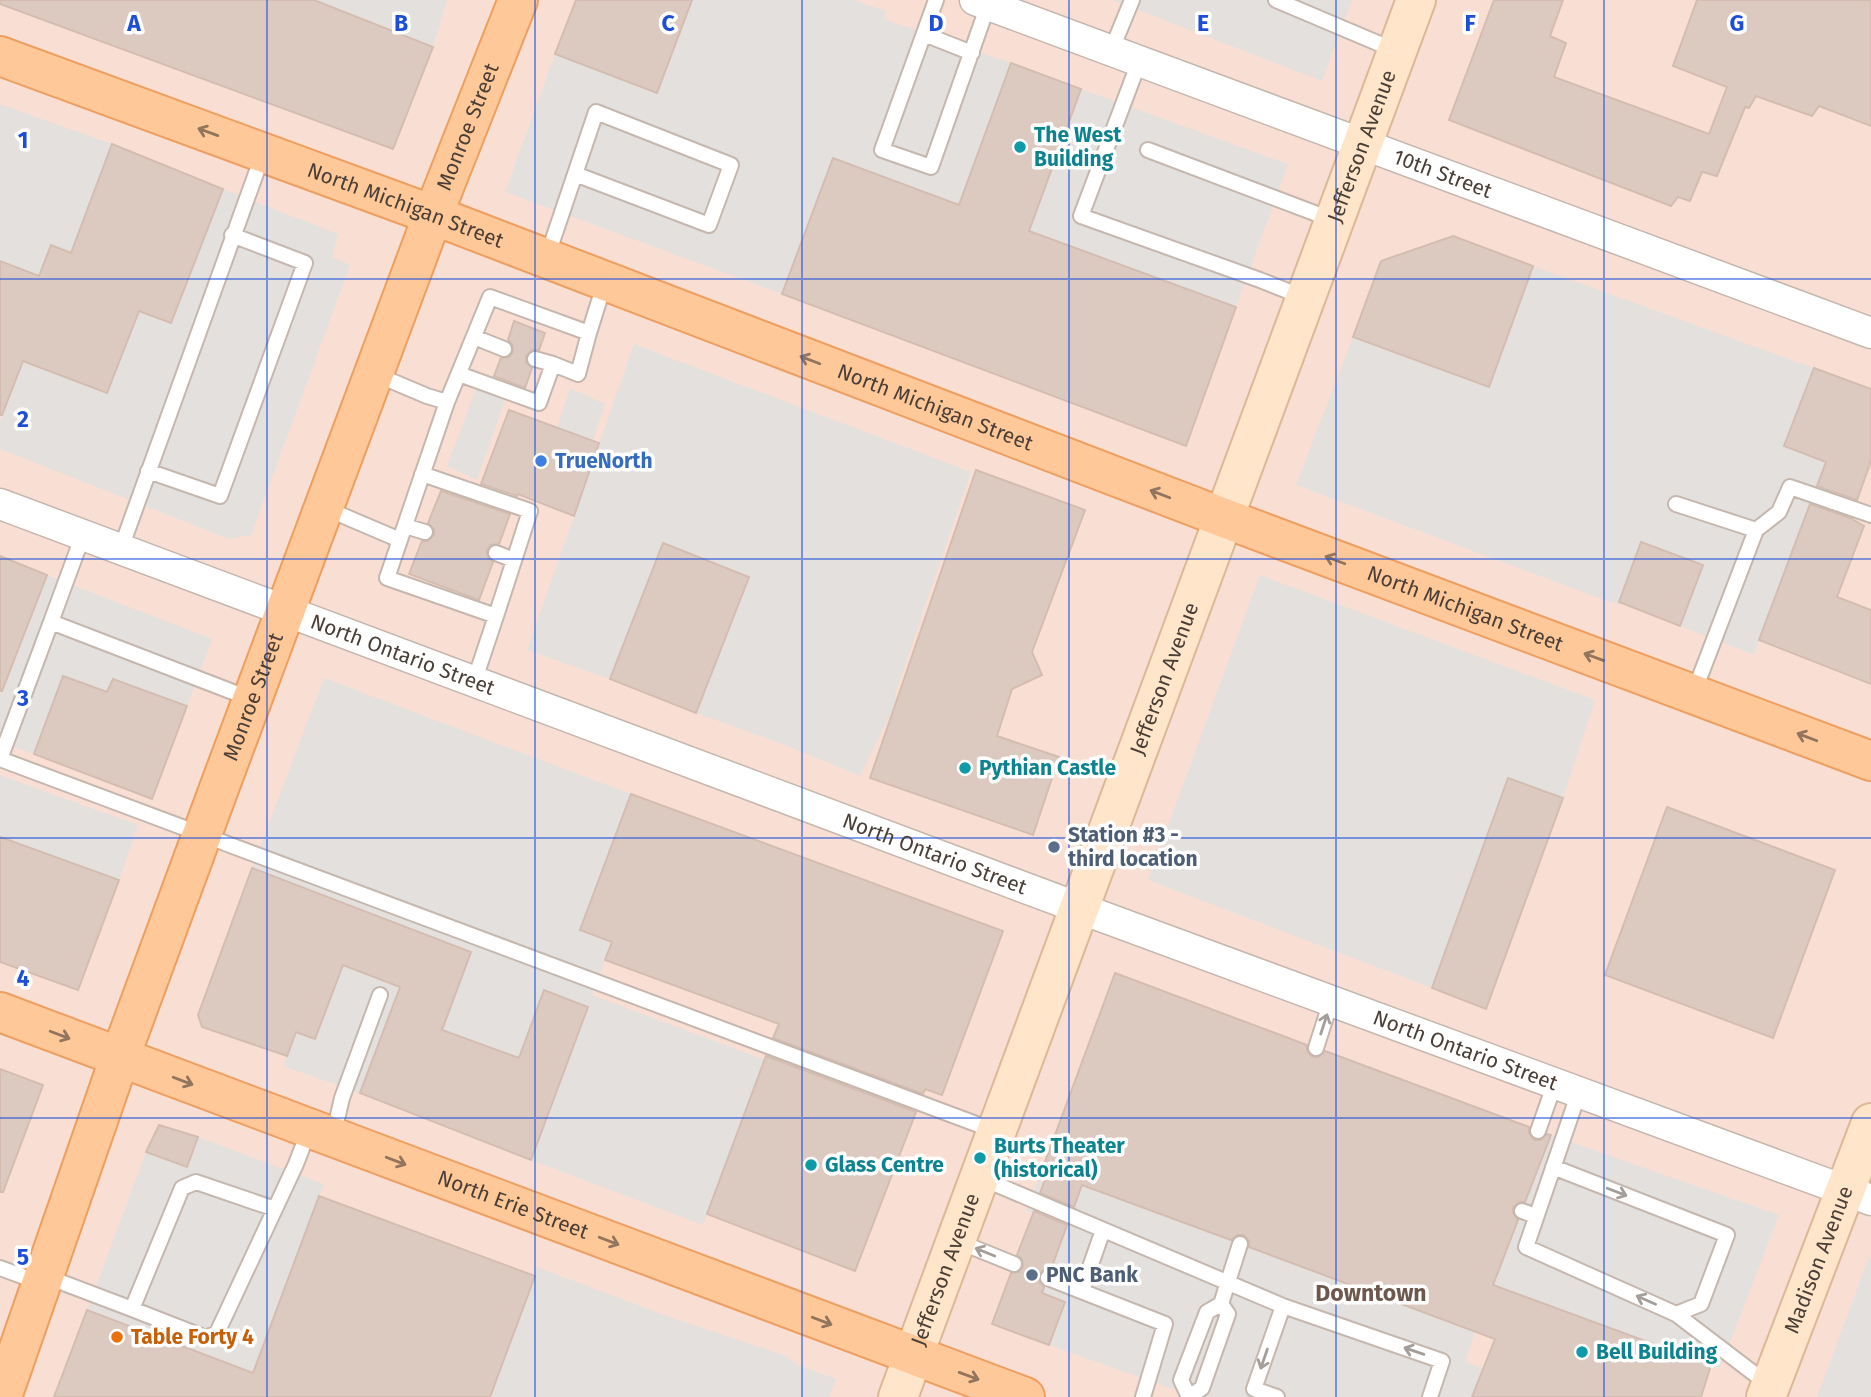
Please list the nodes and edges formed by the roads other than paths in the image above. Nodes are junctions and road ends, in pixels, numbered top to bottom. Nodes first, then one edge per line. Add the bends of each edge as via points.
1 (518, 0) edge
2 (936, 0) edge
3 (1132, 0) edge
4 (1276, 0) edge
5 (1416, 0) edge
6 (982, 3) edge
7 (924, 34) junction
8 (1111, 51) junction
9 (1397, 51) junction
10 (972, 53) junction
11 (0, 56) edge
12 (1139, 62) junction
13 (1362, 145) junction
14 (1148, 150) dead end
15 (263, 153) junction
16 (575, 174) junction
17 (433, 215) junction
18 (1334, 221) junction
19 (232, 235) junction
20 (547, 258) junction
21 (605, 281) junction
22 (1305, 298) junction
23 (589, 333) junction
24 (1871, 333) edge
25 (474, 337) junction
26 (504, 349) dead end
27 (536, 359) dead end
28 (553, 364) junction
29 (374, 373) junction
30 (458, 373) junction
31 (447, 402) junction
32 (148, 471) junction
33 (422, 474) junction
34 (0, 504) edge
35 (1676, 504) dead end
36 (324, 507) junction
37 (1871, 515) edge
38 (1224, 518) junction
39 (405, 526) junction
40 (1756, 530) junction
41 (425, 531) dead end
42 (83, 535) junction
43 (400, 540) junction
44 (120, 551) junction
45 (496, 553) dead end
46 (514, 561) junction
47 (285, 612) junction
48 (496, 617) junction
49 (51, 622) junction
50 (474, 682) junction
51 (1694, 694) junction
52 (252, 700) junction
53 (0, 759) edge
54 (1871, 761) edge
55 (202, 834) junction
56 (1079, 908) junction
57 (380, 995) dead end
58 (1331, 1001) junction
59 (0, 1012) edge
60 (1316, 1048) dead end
61 (120, 1057) junction
62 (1567, 1088) junction
63 (1871, 1123) edge
64 (1538, 1130) dead end
65 (996, 1132) junction
66 (321, 1133) junction
67 (1553, 1167) junction
68 (980, 1178) junction
69 (1858, 1195) edge
70 (275, 1209) junction
71 (1522, 1211) dead end
72 (1536, 1216) junction
73 (1104, 1230) junction
74 (956, 1241) junction
75 (1240, 1244) dead end
76 (1014, 1264) dead end
77 (0, 1268) edge
78 (1048, 1278) dead end
79 (44, 1280) junction
80 (1226, 1282) junction
81 (1082, 1290) junction
82 (1221, 1304) junction
83 (1283, 1307) junction
84 (132, 1309) junction
85 (1676, 1314) junction
86 (914, 1355) junction
87 (1768, 1392) edge
88 (2, 1397) edge
89 (898, 1397) edge
90 (1026, 1397) edge
91 (1143, 1397) edge
92 (1189, 1397) edge
93 (1276, 1397) edge
94 (1430, 1397) edge

1 - 17 main road, Monroe Street
2 - 7 lane
3 - 8 lane
4 - 9 lane
5 - 9 street, Jefferson Avenue
6 - 8 street, 10th Street
6 - 10 lane
7 - 10 lane
7 - 10 lane via 882,150 931,167
8 - 12 street, 10th Street
9 - 13 street, Jefferson Avenue
15 -> 11 main road, North Michigan Street
12 - 13 street, 10th Street
12 - 22 lane via 1081,216
13 - 18 street, Jefferson Avenue
13 - 24 street, 10th Street
14 - 18 lane
15 - 17 main road, North Michigan Street
15 - 19 lane
16 - 16 lane via 709,225 731,165 596,112
16 - 20 lane
17 - 20 main road, North Michigan Street
17 - 29 main road, Monroe Street
18 - 22 street, Jefferson Avenue
19 - 32 lane
19 - 32 lane via 305,264 220,496
20 - 21 main road, North Michigan Street
21 - 23 lane
38 -> 21 main road, North Michigan Street
22 - 38 street, Jefferson Avenue
23 - 25 lane via 490,297
23 - 28 lane via 578,374
25 - 26 lane
25 - 30 lane
27 - 28 lane
28 - 30 lane via 539,403
29 - 31 lane
29 - 36 main road, Monroe Street
30 - 31 lane
31 - 33 lane
32 - 44 lane
33 - 39 lane
33 - 46 lane via 530,511
34 - 42 street, North Ontario Street
35 - 40 lane
36 - 43 lane
36 - 47 main road, Monroe Street
37 - 40 lane via 1790,487 1779,512
51 -> 38 main road, North Michigan Street
38 - 56 street, Jefferson Avenue
39 - 41 lane
39 - 43 lane
40 - 51 lane
42 - 44 street, North Ontario Street
42 - 49 lane
43 - 48 lane via 387,578
44 - 47 street, North Ontario Street
45 - 46 lane
46 - 48 lane
47 - 50 street, North Ontario Street
47 - 52 main road, Monroe Street
48 - 50 lane
49 - 52 lane
49 - 53 lane
50 - 56 street, North Ontario Street
54 -> 51 main road, North Michigan Street
52 - 55 main road, Monroe Street
53 - 55 lane
55 - 61 main road, Monroe Street
55 - 65 lane
56 - 58 street, North Ontario Street
56 - 65 street, Jefferson Avenue
57 - 66 lane via 342,1098
60 -> 58 lane
58 - 62 street, North Ontario Street
59 -> 61 main road, North Erie Street
61 -> 66 main road, North Erie Street
61 - 79 main road, Monroe Street
62 - 64 lane
62 - 67 lane
62 - 69 street, North Ontario Street
63 - 69 street, Madison Avenue
65 - 68 street, Jefferson Avenue
66 - 70 lane via 296,1164
66 -> 86 main road, North Erie Street
67 - 72 lane
67 -> 85 lane via 1727,1235 1700,1304
68 - 73 lane
68 - 74 street, Jefferson Avenue
69 - 87 street, Madison Avenue
70 - 84 lane via 217,1333 206,1338
70 - 84 lane via 196,1182 182,1188
71 - 72 lane
85 -> 72 lane via 1526,1247
73 - 80 lane
73 - 81 lane
76 -> 74 lane
74 - 86 street, Jefferson Avenue
75 - 80 lane
77 - 79 lane
78 - 81 lane
79 - 84 lane
79 - 88 main road, Monroe Street
80 - 82 lane
80 - 83 lane
81 - 91 lane via 1165,1324
82 - 92 lane via 1228,1314 1225,1325 1202,1388
82 - 92 lane via 1206,1312 1181,1380
83 -> 93 lane via 1254,1389
94 -> 83 lane via 1442,1361
85 - 87 lane
86 - 89 street, Jefferson Avenue
86 -> 90 main road, North Erie Street

